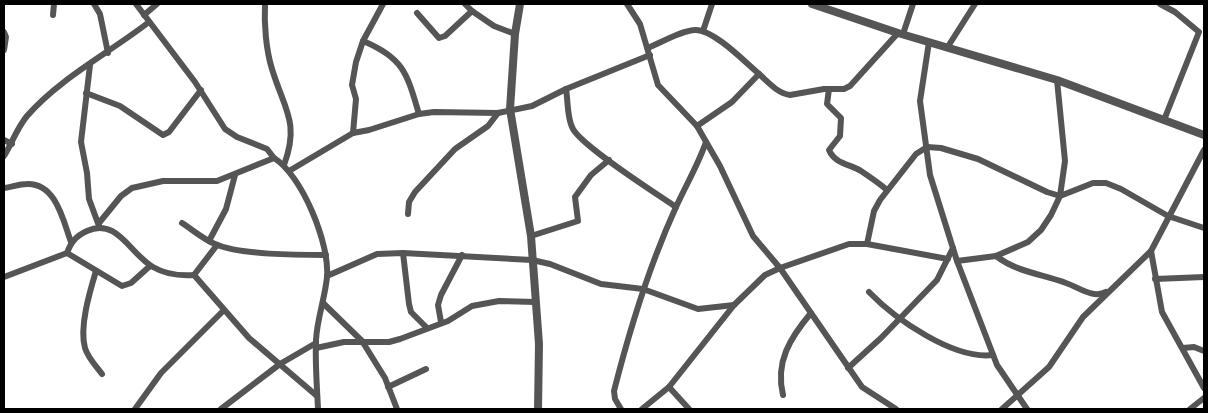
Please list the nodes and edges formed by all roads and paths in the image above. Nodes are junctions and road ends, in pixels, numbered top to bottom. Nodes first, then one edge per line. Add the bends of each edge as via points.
1 (54, 4) edge
2 (94, 4) edge
3 (136, 4) edge
4 (157, 4) edge
5 (265, 4) edge
6 (383, 4) edge
7 (465, 4) edge
8 (520, 4) edge
9 (626, 4) edge
10 (712, 4) edge
11 (812, 4) edge
12 (913, 4) edge
13 (975, 4) edge
14 (1160, 4) edge
15 (472, 11) junction
16 (417, 14) dead end
17 (53, 15) dead end
18 (144, 15) junction
19 (149, 22) junction
20 (703, 31) junction
21 (4, 32) edge
22 (515, 34) junction
23 (901, 34) junction
24 (364, 41) junction
25 (929, 42) junction
26 (947, 48) junction
27 (4, 50) edge
28 (108, 52) junction
29 (649, 52) junction
30 (90, 64) junction
31 (759, 74) junction
32 (1058, 80) junction
33 (566, 89) junction
34 (829, 89) junction
35 (200, 90) junction
36 (86, 93) junction
37 (510, 109) junction
38 (498, 113) junction
39 (419, 114) junction
40 (1164, 120) junction
41 (697, 126) junction
42 (353, 134) junction
43 (1204, 135) edge
44 (4, 140) edge
45 (706, 142) junction
46 (12, 144) junction
47 (927, 146) junction
48 (1204, 150) edge
49 (4, 156) edge
50 (274, 158) junction
51 (609, 160) junction
52 (284, 166) junction
53 (289, 171) junction
54 (235, 175) junction
55 (4, 188) edge
56 (887, 190) junction
57 (1060, 196) junction
58 (676, 207) junction
59 (408, 214) dead end
60 (1168, 216) junction
61 (182, 223) dead end
62 (99, 225) junction
63 (1204, 228) edge
64 (530, 236) junction
65 (209, 241) junction
66 (71, 242) junction
67 (867, 244) junction
68 (217, 245) junction
69 (953, 248) junction
70 (1151, 251) junction
71 (67, 253) junction
72 (403, 253) junction
73 (326, 255) junction
74 (462, 255) junction
75 (996, 256) junction
76 (948, 259) junction
77 (532, 260) junction
78 (957, 261) junction
79 (150, 266) junction
80 (780, 268) junction
81 (96, 271) junction
82 (194, 275) junction
83 (327, 276) junction
84 (4, 277) edge
85 (1204, 277) edge
86 (1154, 279) junction
87 (643, 289) junction
88 (1110, 290) junction
89 (870, 292) dead end
90 (536, 302) junction
91 (322, 303) junction
92 (734, 305) junction
93 (223, 311) junction
94 (811, 313) junction
95 (899, 319) junction
96 (441, 322) junction
97 (426, 327) junction
98 (362, 341) junction
99 (316, 346) junction
100 (1184, 348) junction
101 (1204, 351) edge
102 (992, 355) junction
103 (280, 364) junction
104 (848, 368) junction
105 (426, 369) dead end
106 (102, 374) dead end
107 (388, 387) junction
108 (669, 387) junction
109 (1204, 388) edge
110 (783, 395) dead end
111 (317, 396) junction
112 (1018, 397) junction
113 (1204, 398) edge
114 (134, 409) edge
115 (221, 409) edge
116 (318, 409) edge
117 (397, 409) edge
118 (538, 409) edge
119 (621, 409) edge
120 (642, 409) edge
121 (689, 409) edge
122 (896, 409) edge
123 (1002, 409) edge
124 (1027, 409) edge
125 (1190, 409) edge

1 - 17 street
2 - 28 street via 100,14
3 - 18 street
4 - 18 street
5 - 52 street via 271,68 289,112 292,131
6 - 24 street
7 - 15 street
8 - 22 street
9 - 29 street via 640,24
10 - 20 street
11 - 23 street
12 - 23 street
13 - 26 street
14 - 40 street via 1199,32
15 - 16 street via 442,38 436,36
15 - 22 street via 494,26
18 - 19 street
19 - 28 street
19 - 35 street
20 - 29 street via 688,32
20 - 31 street
21 - 27 street
22 - 37 street
23 - 25 street
23 - 34 street via 880,51 856,82 844,89
24 - 39 street via 390,54 401,67
24 - 42 street via 352,85 356,99
25 - 26 street
25 - 47 street via 920,101
26 - 32 street
28 - 30 street
29 - 33 street
29 - 41 street via 658,85
30 - 36 street
30 - 46 street via 28,115
31 - 34 street via 785,94
31 - 41 street via 732,102
32 - 40 street
32 - 57 street via 1065,161
33 - 37 street via 532,106
33 - 51 street via 572,128
34 - 56 street via 827,104 841,118 840,136 829,150 831,154
35 - 36 street via 169,132 163,135 120,106
35 - 50 street via 225,129 267,149
36 - 62 street via 81,142 89,199
37 - 38 street
37 - 64 street
38 - 39 street
38 - 59 street via 488,126 455,149 415,192 409,202
39 - 42 street
40 - 43 street
41 - 45 street
42 - 53 street
44 - 46 street
45 - 58 street
45 - 80 street via 753,236
46 - 49 street
47 - 56 street via 916,154
47 - 57 street via 978,159
47 - 69 street via 930,175
48 - 60 street
50 - 52 street
50 - 54 street
51 - 58 street
51 - 64 street via 590,175 578,191 575,197 578,220
52 - 53 street
53 - 73 street via 314,216
54 - 62 street via 217,181 163,181 132,188 121,196
54 - 65 street via 226,209
55 - 66 street via 29,184 50,193
56 - 67 street via 874,211
57 - 60 street via 1093,183 1106,183 1121,188
57 - 75 street via 1036,237
58 - 87 street
60 - 63 street
60 - 70 street
61 - 65 street
62 - 66 street
62 - 79 street via 115,233
64 - 77 street
65 - 68 street
66 - 71 street
67 - 76 street
67 - 80 street via 849,244
68 - 73 street via 268,253
68 - 82 street
69 - 76 street
69 - 78 street
70 - 86 street
70 - 88 street
71 - 81 street
71 - 84 street
72 - 74 street
72 - 83 street via 377,254
72 - 97 street via 411,312
73 - 83 street
74 - 77 street
74 - 96 street via 441,295 438,305
75 - 78 street
75 - 88 street via 1021,271 1092,293 1102,294
76 - 95 street via 937,280
77 - 87 street via 601,284
77 - 90 street
78 - 102 street
79 - 81 street via 126,286
79 - 82 street via 168,273
80 - 92 street via 765,276
80 - 94 street
81 - 106 street via 87,305 84,340 85,349
82 - 93 street
83 - 91 street
85 - 86 street
86 - 100 street via 1162,312
87 - 92 street via 698,309
87 - 119 street via 614,391
88 - 112 street via 1083,317 1049,367
89 - 95 street
90 - 96 street via 499,301 472,306
90 - 118 street
91 - 98 street
91 - 99 street
92 - 108 street
93 - 103 street
93 - 114 street via 161,373
94 - 104 street
94 - 110 street via 793,334 783,356 779,378
95 - 102 street via 965,352
95 - 104 street
96 - 97 street
97 - 98 street via 389,342
98 - 99 street
98 - 107 street
99 - 103 street
99 - 111 street
100 - 101 street
100 - 109 street via 1184,356
102 - 112 street
103 - 111 street
103 - 115 street
104 - 122 street via 862,387
105 - 107 street
107 - 117 street
108 - 120 street
108 - 121 street
111 - 116 street
112 - 123 street
112 - 124 street
113 - 125 street

